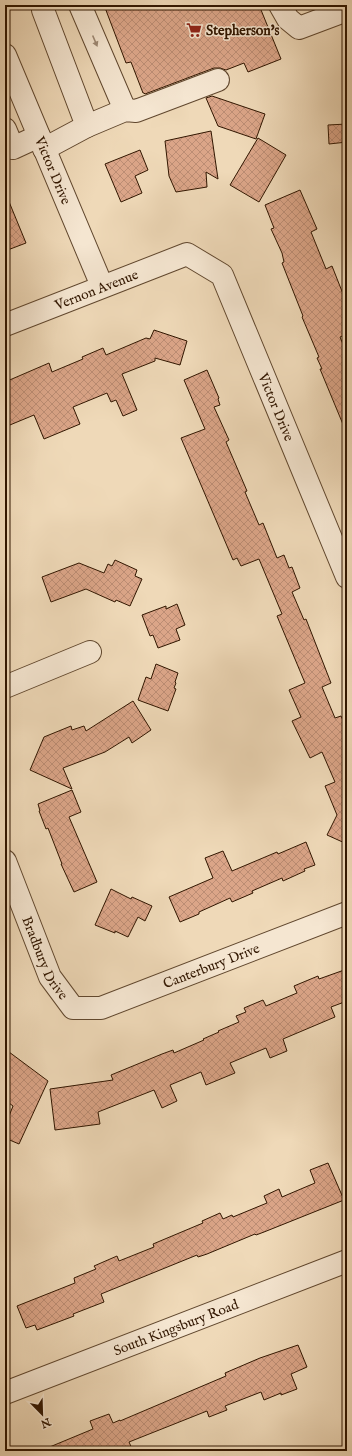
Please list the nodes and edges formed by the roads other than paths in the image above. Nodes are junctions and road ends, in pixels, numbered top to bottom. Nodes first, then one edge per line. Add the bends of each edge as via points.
1 (44, 5) edge
2 (80, 5) edge
3 (280, 5) edge
4 (347, 10) edge
5 (5, 55) edge
6 (218, 80) dead end
7 (125, 110) junction
8 (87, 126) junction
9 (5, 129) edge
10 (42, 142) junction
11 (9, 153) edge
12 (187, 254) joint
13 (102, 286) junction
14 (5, 325) edge
15 (345, 565) edge
16 (90, 652) dead end
17 (5, 687) edge
18 (5, 861) edge
19 (347, 913) edge
20 (73, 1008) joint
21 (347, 1261) edge
22 (5, 1393) edge

1 - 8 street via 43,10
2 -> 7 street
3 - 4 street via 288,19 299,28
5 - 10 street, Victor Drive
6 - 7 street via 136,111
7 - 8 street
8 - 10 street
9 - 11 street
10 - 11 street
10 - 13 street, Victor Drive
12 - 13 street, Vernon Avenue
12 - 15 street, Victor Drive via 222,275
13 - 14 street, Vernon Avenue
16 - 17 street
18 - 20 street, Bradbury Drive via 50,977
19 - 20 street, Canterbury Drive via 101,1008
21 - 22 street, South Kingsbury Road

